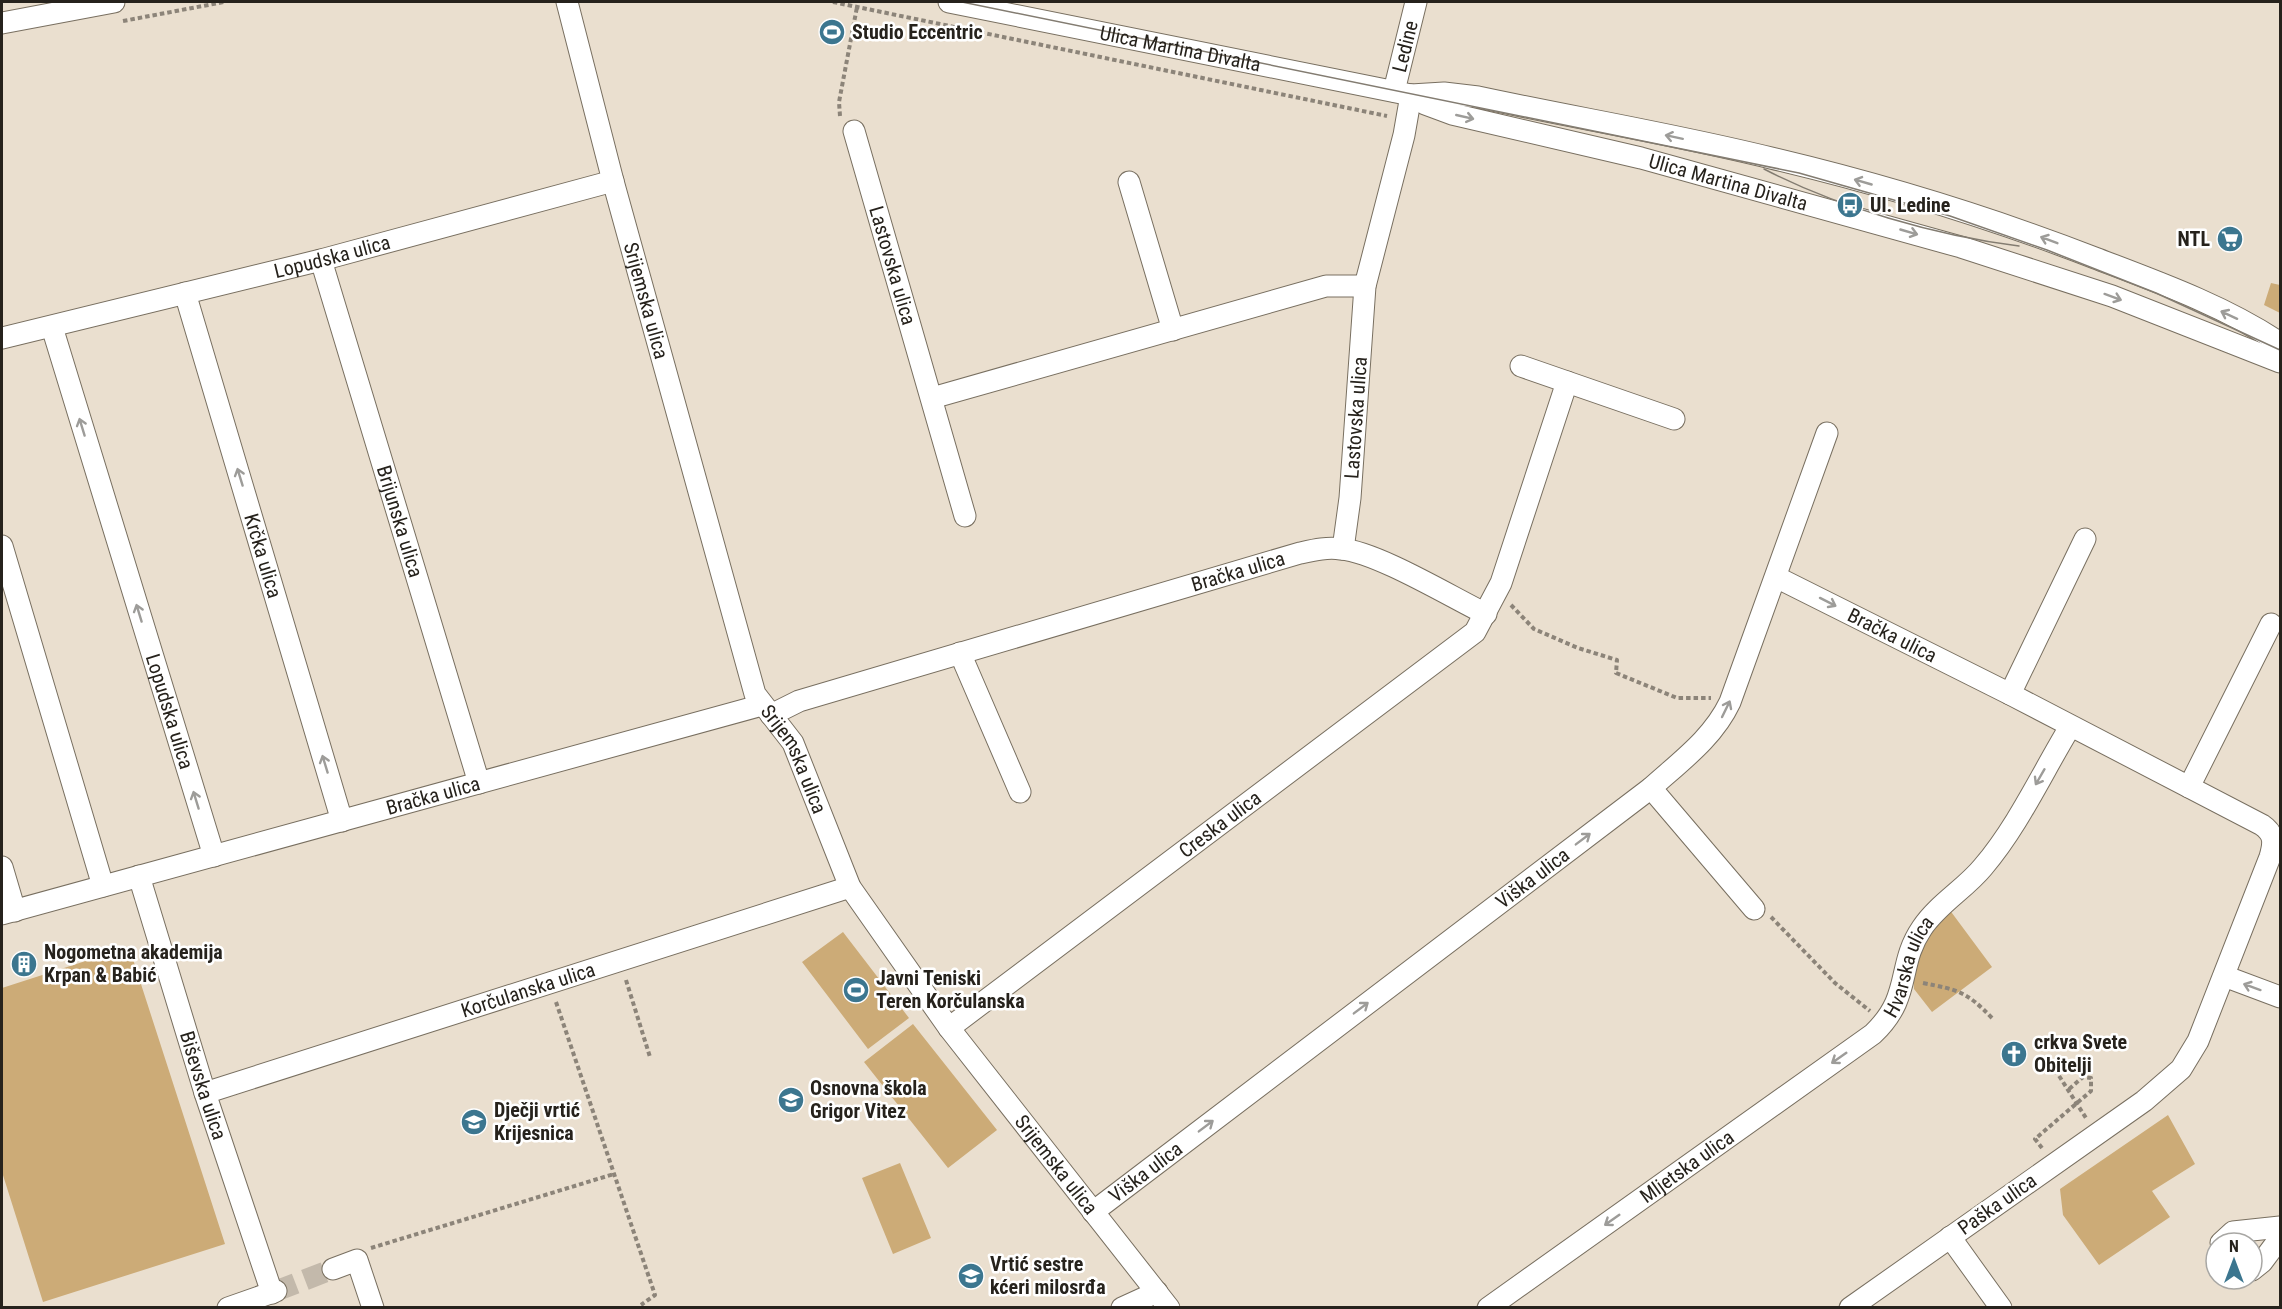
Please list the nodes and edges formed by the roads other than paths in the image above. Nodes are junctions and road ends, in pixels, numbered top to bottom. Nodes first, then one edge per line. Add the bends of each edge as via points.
1 (114, 2) edge
2 (949, 2) edge
3 (1416, 2) edge
4 (572, 8) edge
5 (2, 23) edge
6 (1403, 93) junction
7 (854, 131) road end
8 (613, 181) junction
9 (1129, 182) dead end
10 (321, 260) junction
11 (1365, 286) junction
12 (185, 293) junction
13 (51, 327) junction
14 (1173, 330) junction
15 (2, 338) edge
16 (2280, 343) edge
17 (2280, 362) edge
18 (1521, 366) dead end
19 (1567, 382) junction
20 (932, 398) junction
21 (1674, 419) dead end
22 (1827, 434) dead end
23 (965, 516) dead end
24 (2085, 539) dead end
25 (2, 546) edge
26 (1343, 549) junction
27 (1776, 577) junction
28 (1486, 614) junction
29 (2271, 624) dead end
30 (960, 653) junction
31 (2010, 694) junction
32 (766, 710) junction
33 (2070, 727) junction
34 (479, 783) junction
35 (2189, 787) junction
36 (1651, 788) junction
37 (1020, 792) dead end
38 (342, 820) junction
39 (214, 856) junction
40 (2, 867) edge
41 (139, 876) junction
42 (103, 886) junction
43 (850, 887) junction
44 (1754, 909) road end
45 (8, 912) edge
46 (2224, 976) junction
47 (2280, 997) edge
48 (1885, 1022) joint
49 (949, 1028) junction
50 (205, 1093) junction
51 (1093, 1212) junction
52 (2280, 1227) edge
53 (2242, 1231) edge
54 (1950, 1237) junction
55 (2280, 1238) edge
56 (2264, 1259) edge
57 (333, 1269) tunnel mouth
58 (1163, 1300) edge
59 (228, 1308) edge
60 (373, 1308) edge
61 (1122, 1308) edge
62 (1488, 1308) edge
63 (1850, 1308) edge
64 (2001, 1308) edge

1 - 5 street
2 - 6 street, Ulica Martina Divalta
3 - 6 street, Ledine
4 - 8 street, Srijemska ulica via 582,66
6 - 11 street, Lastovska ulica via 1407,120
16 -> 6 street, Ulica Martina Divalta via 2246,323 2133,273 2014,227 1929,200 1772,158 1478,97
6 -> 17 street, Ulica Martina Divalta via 1452,114 1641,158 1998,258 2122,300
7 - 20 street, Lastovska ulica
8 - 10 street, Lopudska ulica
8 - 32 street, Srijemska ulica via 750,678
9 - 14 street
10 - 12 street, Lopudska ulica
10 - 34 street, Brijunska ulica
11 - 14 street via 1326,286
11 - 26 street, Lastovska ulica
12 - 13 street, Lopudska ulica
38 -> 12 street, Krčka ulica
13 - 15 street, Lopudska ulica
39 -> 13 street, Lopudska ulica
14 - 20 street
18 - 19 street
19 - 21 street
19 - 28 street
20 - 23 street, Lastovska ulica
22 - 27 street, Viška ulica
24 - 31 street
25 - 42 street
26 - 28 street, Bračka ulica via 1373,558
26 - 30 street, Bračka ulica via 1300,553
27 -> 31 street, Bračka ulica
36 -> 27 street, Viška ulica via 1718,725
28 - 49 street, Creska ulica via 1475,633 1456,649
29 - 35 street
30 - 32 street, Bračka ulica
30 - 37 street
31 - 33 street, Bračka ulica
32 - 34 street, Bračka ulica
32 - 43 street, Srijemska ulica via 793,743
33 - 35 street, Bračka ulica
33 -> 48 street, Hvarska ulica via 1983,868 1921,929 1908,959 1899,999
34 - 38 street, Bračka ulica
35 - 46 street, Bračka ulica via 2262,825 2274,839
36 - 44 street
51 -> 36 street, Viška ulica
38 - 39 street, Bračka ulica
39 - 41 street, Bračka ulica
40 - 45 street, Bračka ulica
41 - 42 street, Bračka ulica
41 - 50 street, Biševska ulica
42 - 45 street, Bračka ulica
43 - 49 street, Srijemska ulica
43 - 50 street, Korčulanska ulica
47 -> 46 street
46 - 54 street, Paška ulica via 2191,1055 2169,1082
48 -> 62 street, Mljetska ulica
49 - 51 street, Srijemska ulica
50 - 59 street, Biševska ulica via 274,1292
51 - 58 street, Srijemska ulica
52 - 53 street
54 - 63 street, Paška ulica
54 - 64 street
55 - 56 street
57 - 60 street via 357,1260
58 - 61 street

